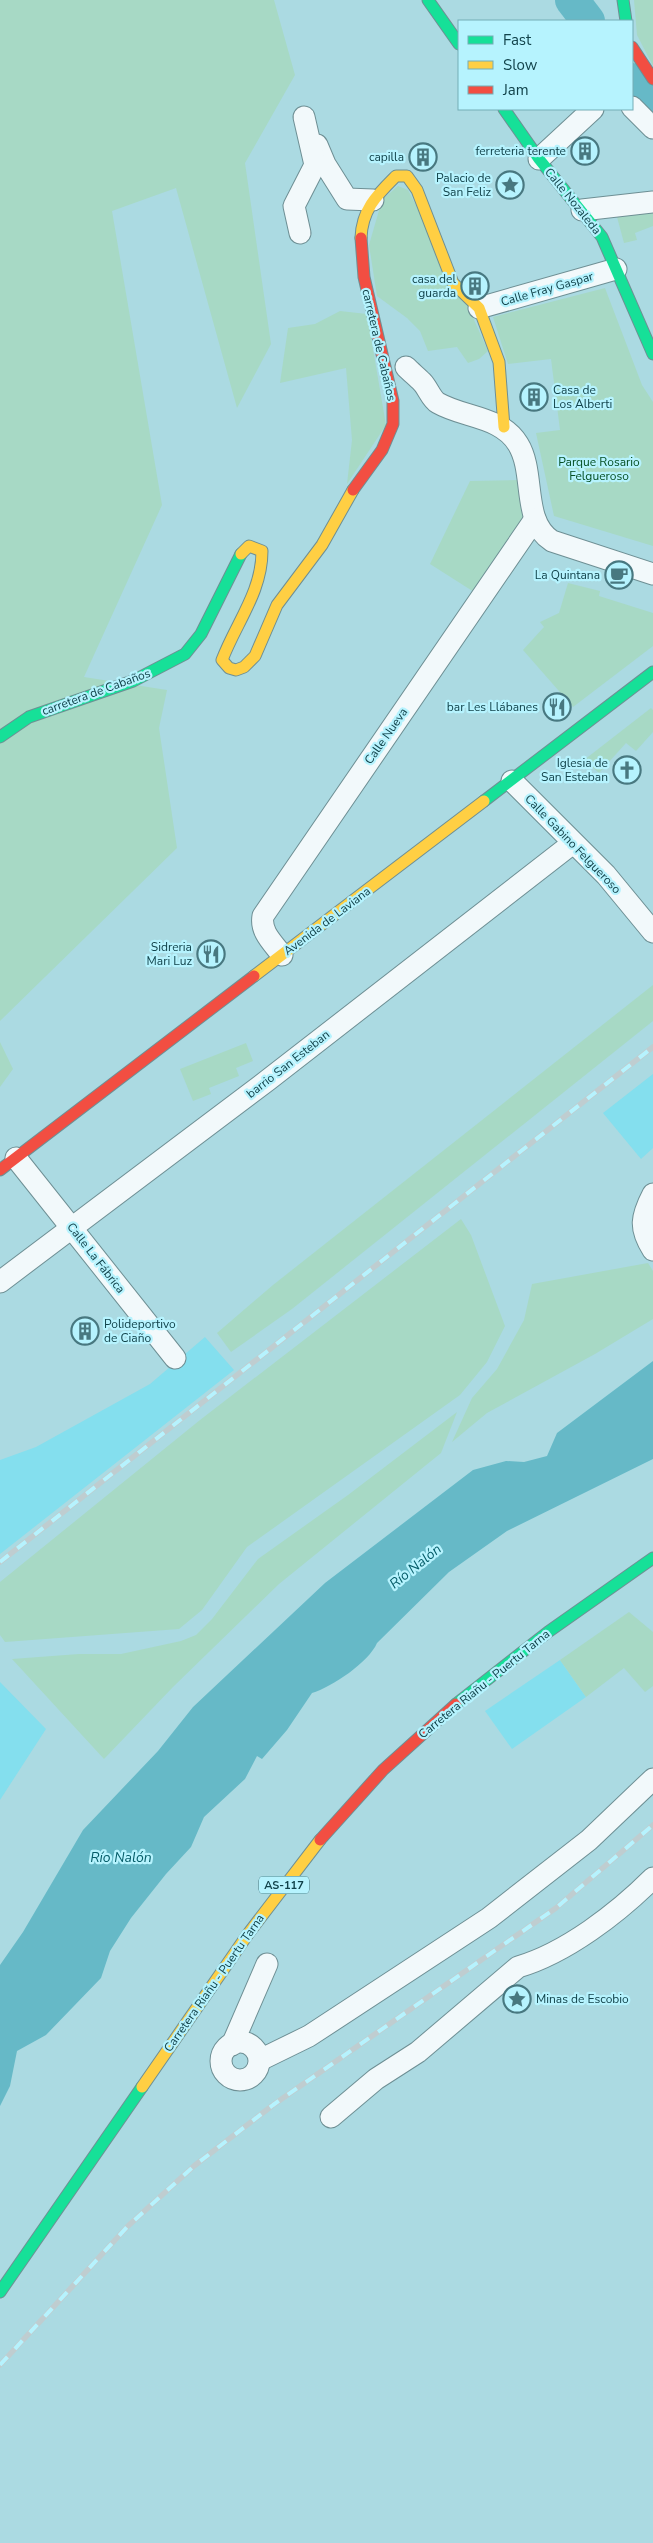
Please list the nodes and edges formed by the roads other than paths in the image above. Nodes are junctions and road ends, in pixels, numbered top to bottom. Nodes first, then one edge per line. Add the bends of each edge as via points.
1 (428, 0) edge
2 (623, 0) edge
3 (626, 20) edge
4 (458, 43) edge
5 (633, 49) edge
6 (653, 79) edge
7 (633, 107) edge
8 (505, 110) edge
9 (592, 110) edge
10 (653, 128) edge
11 (539, 159) junction
12 (372, 200) junction
13 (653, 202) edge
14 (582, 210) junction
15 (300, 232) dead end
16 (616, 270) junction
17 (479, 308) junction
18 (653, 354) edge
19 (406, 367) dead end
20 (504, 427) junction
21 (535, 519) junction
22 (653, 574) edge
23 (653, 672) edge
24 (0, 738) edge
25 (512, 780) junction
26 (573, 842) junction
27 (653, 932) edge
28 (282, 955) junction
29 (8, 1164) edge
30 (653, 1194) edge
31 (72, 1227) junction
32 (653, 1250) edge
33 (0, 1282) edge
34 (175, 1358) dead end
35 (653, 1558) edge
36 (653, 1779) edge
37 (653, 1878) edge
38 (267, 1964) dead end
39 (242, 2019) junction
40 (232, 2045) junction
41 (257, 2053) junction
42 (331, 2117) dead end
43 (0, 2292) edge

1 - 4 street
2 - 3 street
5 - 6 street
7 - 10 street
8 - 11 street, Calle Nozaleda
9 - 11 street
11 - 14 street, Calle Nozaleda
12 - 15 street via 346,199 325,164 304,117 315,165 294,206
12 - 17 street, carretera de Cabaños via 396,176 406,176 417,190 453,283
12 - 24 street, carretera de Cabaños via 365,211 360,260 393,401 393,424 382,450 354,487 322,545 277,605 255,656 236,670 222,660 247,607 263,560 262,551 249,546 240,555 201,634 185,654 133,681 29,717
13 - 14 street
14 - 16 street, Calle Nozaleda via 602,237
16 - 17 street, Calle Fray Gaspar
16 - 18 street, Calle Nozaleda
17 - 20 street via 499,362
19 - 20 street via 423,383 436,403
20 - 21 street via 518,443 525,461
21 - 22 street via 541,534 552,541
21 - 28 street, Calle Nueva via 262,916 265,932
23 - 25 street, Avenida de Laviana
25 - 26 street, Calle Gabino Felgueroso
25 - 28 street, Avenida de Laviana
26 - 27 street, Calle Gabino Felgueroso via 606,875
26 - 31 street, barrio San Esteban via 268,1080
28 - 29 street, Avenida de Laviana
29 - 31 street, Calle La Fábrica
30 - 32 street via 642,1222
31 - 33 street, barrio San Esteban
31 - 34 street, Calle La Fábrica
35 - 43 street, Carretera Riañu - Puertu Tarna / AS-117 via 545,1634 450,1709 383,1770 301,1862 232,1955
36 - 41 street via 589,1840 488,1918 309,2036
37 - 42 street via 625,1906 592,1928 536,1962 518,1967 418,2052 376,2080
38 - 39 street
39 - 40 street
39 - 41 street
40 - 41 street via 239,2041
40 - 41 street via 226,2048 221,2062 227,2076 242,2080 255,2074

